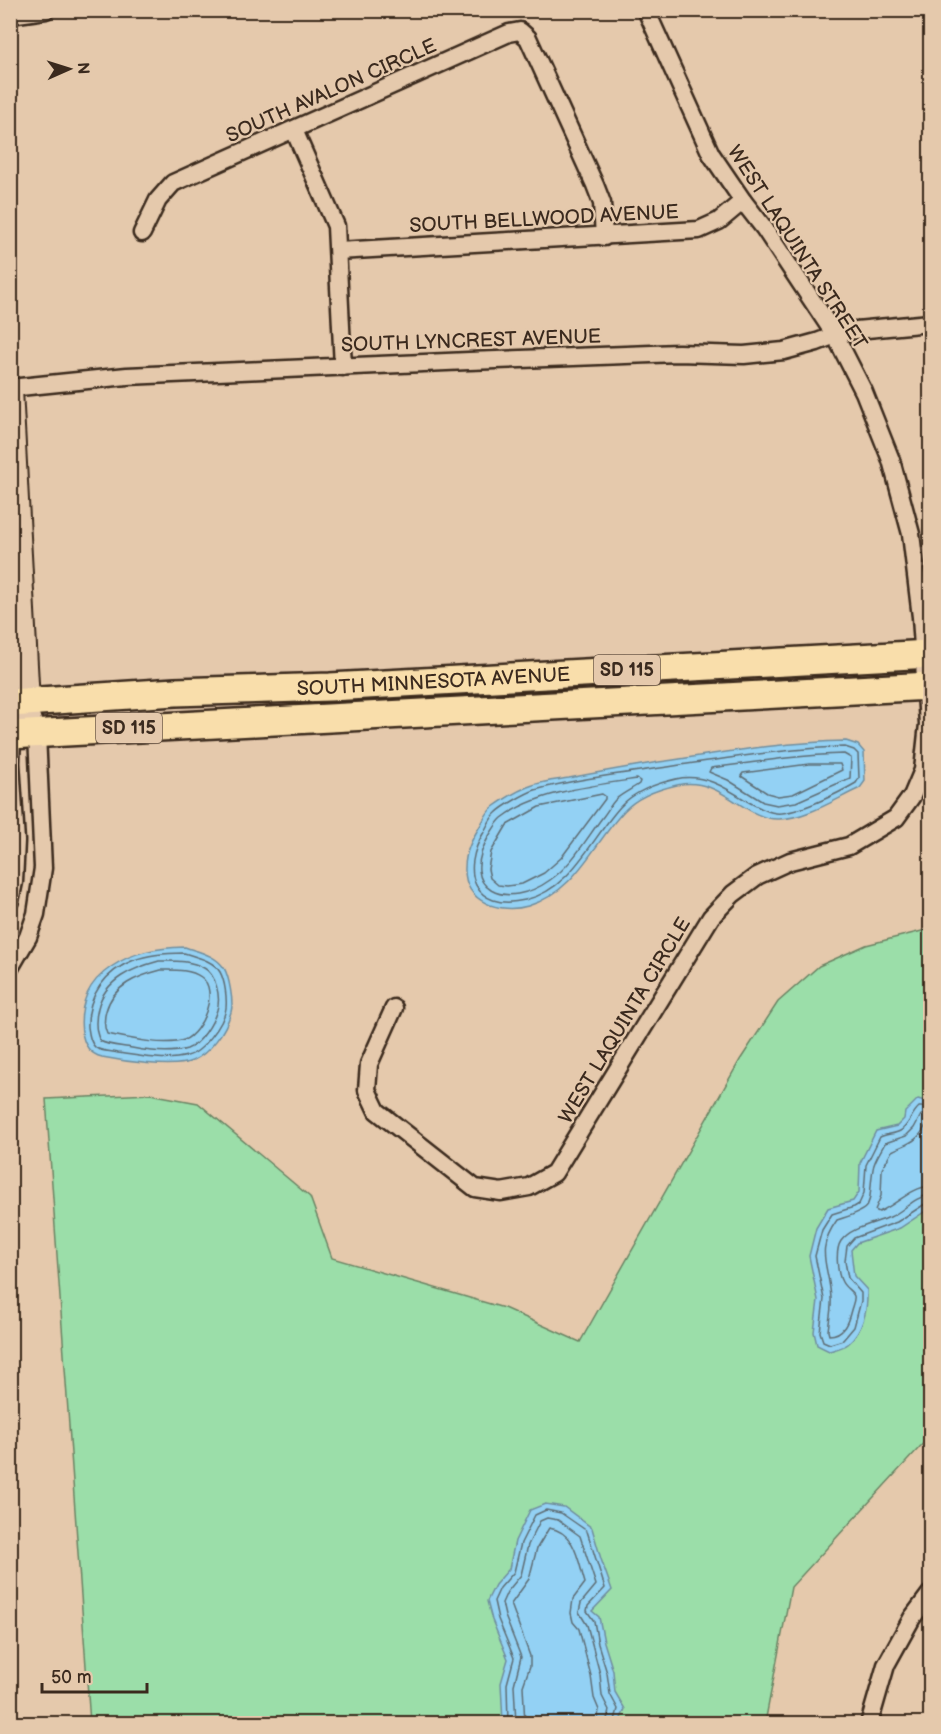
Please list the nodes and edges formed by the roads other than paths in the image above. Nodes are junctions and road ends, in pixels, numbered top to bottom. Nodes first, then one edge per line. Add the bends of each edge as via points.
1 (46, 10) edge
2 (646, 10) edge
3 (10, 15) edge
4 (294, 130) junction
5 (743, 201) junction
6 (142, 233) dead end
7 (604, 237) junction
8 (338, 251) junction
9 (930, 323) edge
10 (835, 335) junction
11 (344, 367) junction
12 (10, 389) edge
13 (927, 654) edge
14 (928, 686) edge
15 (19, 702) edge
16 (20, 735) edge
17 (927, 771) edge
18 (10, 901) edge
19 (10, 968) edge
20 (394, 1008) dead end
21 (930, 1594) edge
22 (869, 1724) edge

1 - 3 street
2 - 5 street, WEST LAQUINTA STREET via 711,154
4 - 6 street, SOUTH AVALON CIRCLE via 173,183 158,200
4 - 7 street, SOUTH AVALON CIRCLE via 520,31 528,38 595,185 602,203
4 - 8 street via 336,226
5 - 7 street, SOUTH BELLWOOD AVENUE via 719,221 699,230
5 - 10 street, WEST LAQUINTA STREET
7 - 8 street, SOUTH BELLWOOD AVENUE
8 - 11 street
9 - 10 street, SOUTH LYNCREST AVENUE
10 - 11 street, SOUTH LYNCREST AVENUE via 783,351 744,355 678,353
10 - 13 street, WEST LAQUINTA STREET via 864,392 891,460 911,534
11 - 12 street, SOUTH LYNCREST AVENUE via 127,376
12 - 15 street
13 - 14 street, WEST LAQUINTA STREET
13 - 15 main road, SOUTH MINNESOTA AVENUE / SD 115
14 - 16 main road, SOUTH MINNESOTA AVENUE / SD 115
14 - 17 street, WEST LAQUINTA CIRCLE
15 - 16 street
15 - 16 street
16 - 18 street via 11,763 16,841
16 - 19 street via 42,840 42,880 36,914
17 - 20 street, WEST LAQUINTA CIRCLE via 896,818 849,846 790,861 757,876 733,894 711,917 554,1173 529,1187 501,1192 475,1188 377,1112 368,1090 369,1064
21 - 22 street via 886,1665

